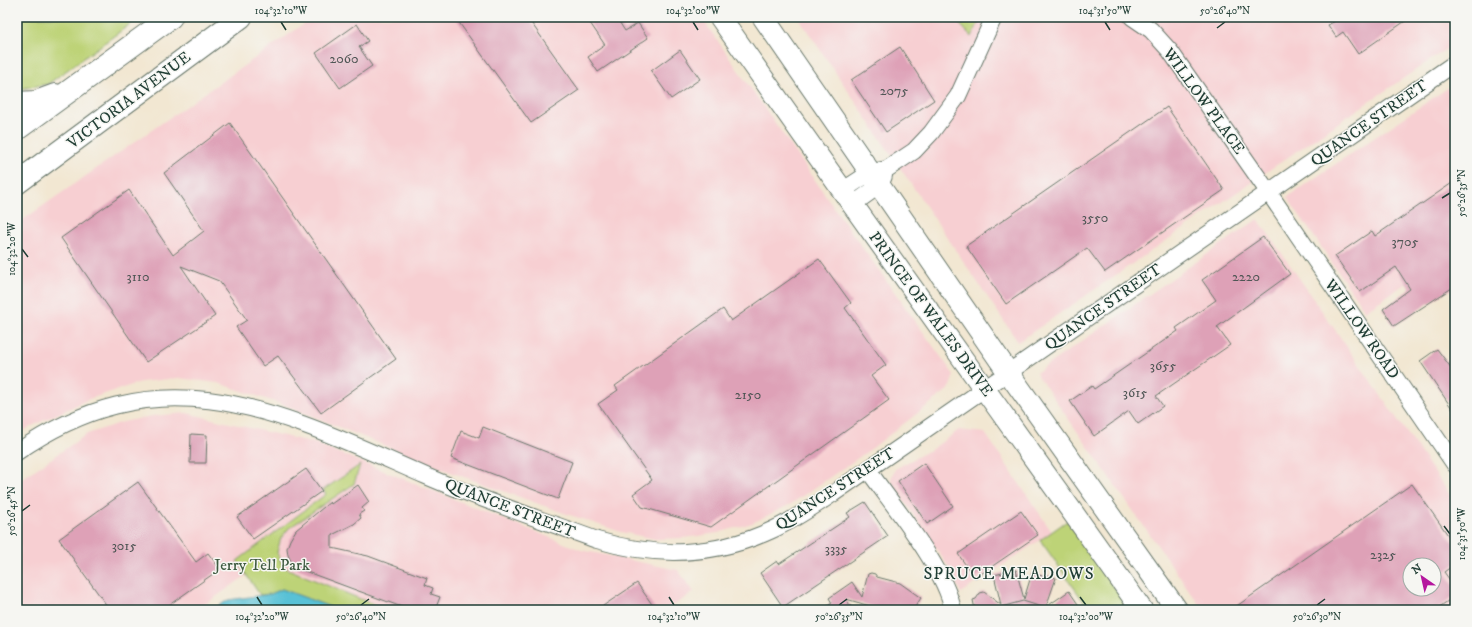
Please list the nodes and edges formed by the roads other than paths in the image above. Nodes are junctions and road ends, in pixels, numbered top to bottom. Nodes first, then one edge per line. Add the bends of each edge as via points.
1 (171, 17) edge
2 (241, 17) edge
3 (720, 17) edge
4 (763, 17) edge
5 (994, 17) edge
6 (1132, 17) edge
7 (1455, 63) edge
8 (77, 86) junction
9 (17, 102) edge
10 (17, 129) edge
11 (17, 144) edge
12 (879, 176) junction
13 (17, 184) edge
14 (1269, 192) junction
15 (847, 198) junction
16 (1008, 372) junction
17 (985, 389) junction
18 (17, 452) edge
19 (1455, 465) edge
20 (868, 470) junction
21 (953, 610) edge
22 (1142, 610) edge
23 (1177, 610) edge

1 - 8 highway
2 - 13 highway, VICTORIA AVENUE
3 - 15 main road, PRINCE OF WALES DRIVE
4 - 12 main road, PRINCE OF WALES DRIVE
5 - 12 street via 958,96 931,133 914,150
6 - 14 street, WILLOW PLACE via 1151,30 1170,51
7 - 14 street, QUANCE STREET
8 - 9 highway via 36,102
8 - 10 highway
8 - 11 highway
12 - 15 street
12 - 16 main road, PRINCE OF WALES DRIVE
14 - 16 street, QUANCE STREET
14 - 19 street, WILLOW ROAD
15 - 17 main road, PRINCE OF WALES DRIVE
16 - 17 street, QUANCE STREET
16 - 23 main road, PRINCE OF WALES DRIVE
17 - 20 street, QUANCE STREET
17 - 22 main road, PRINCE OF WALES DRIVE
18 - 20 street, QUANCE STREET via 74,419 119,405 158,399 208,400 263,411 297,422 427,477 597,540 626,548 668,553 722,548 772,530
20 - 21 street via 936,569 951,598

